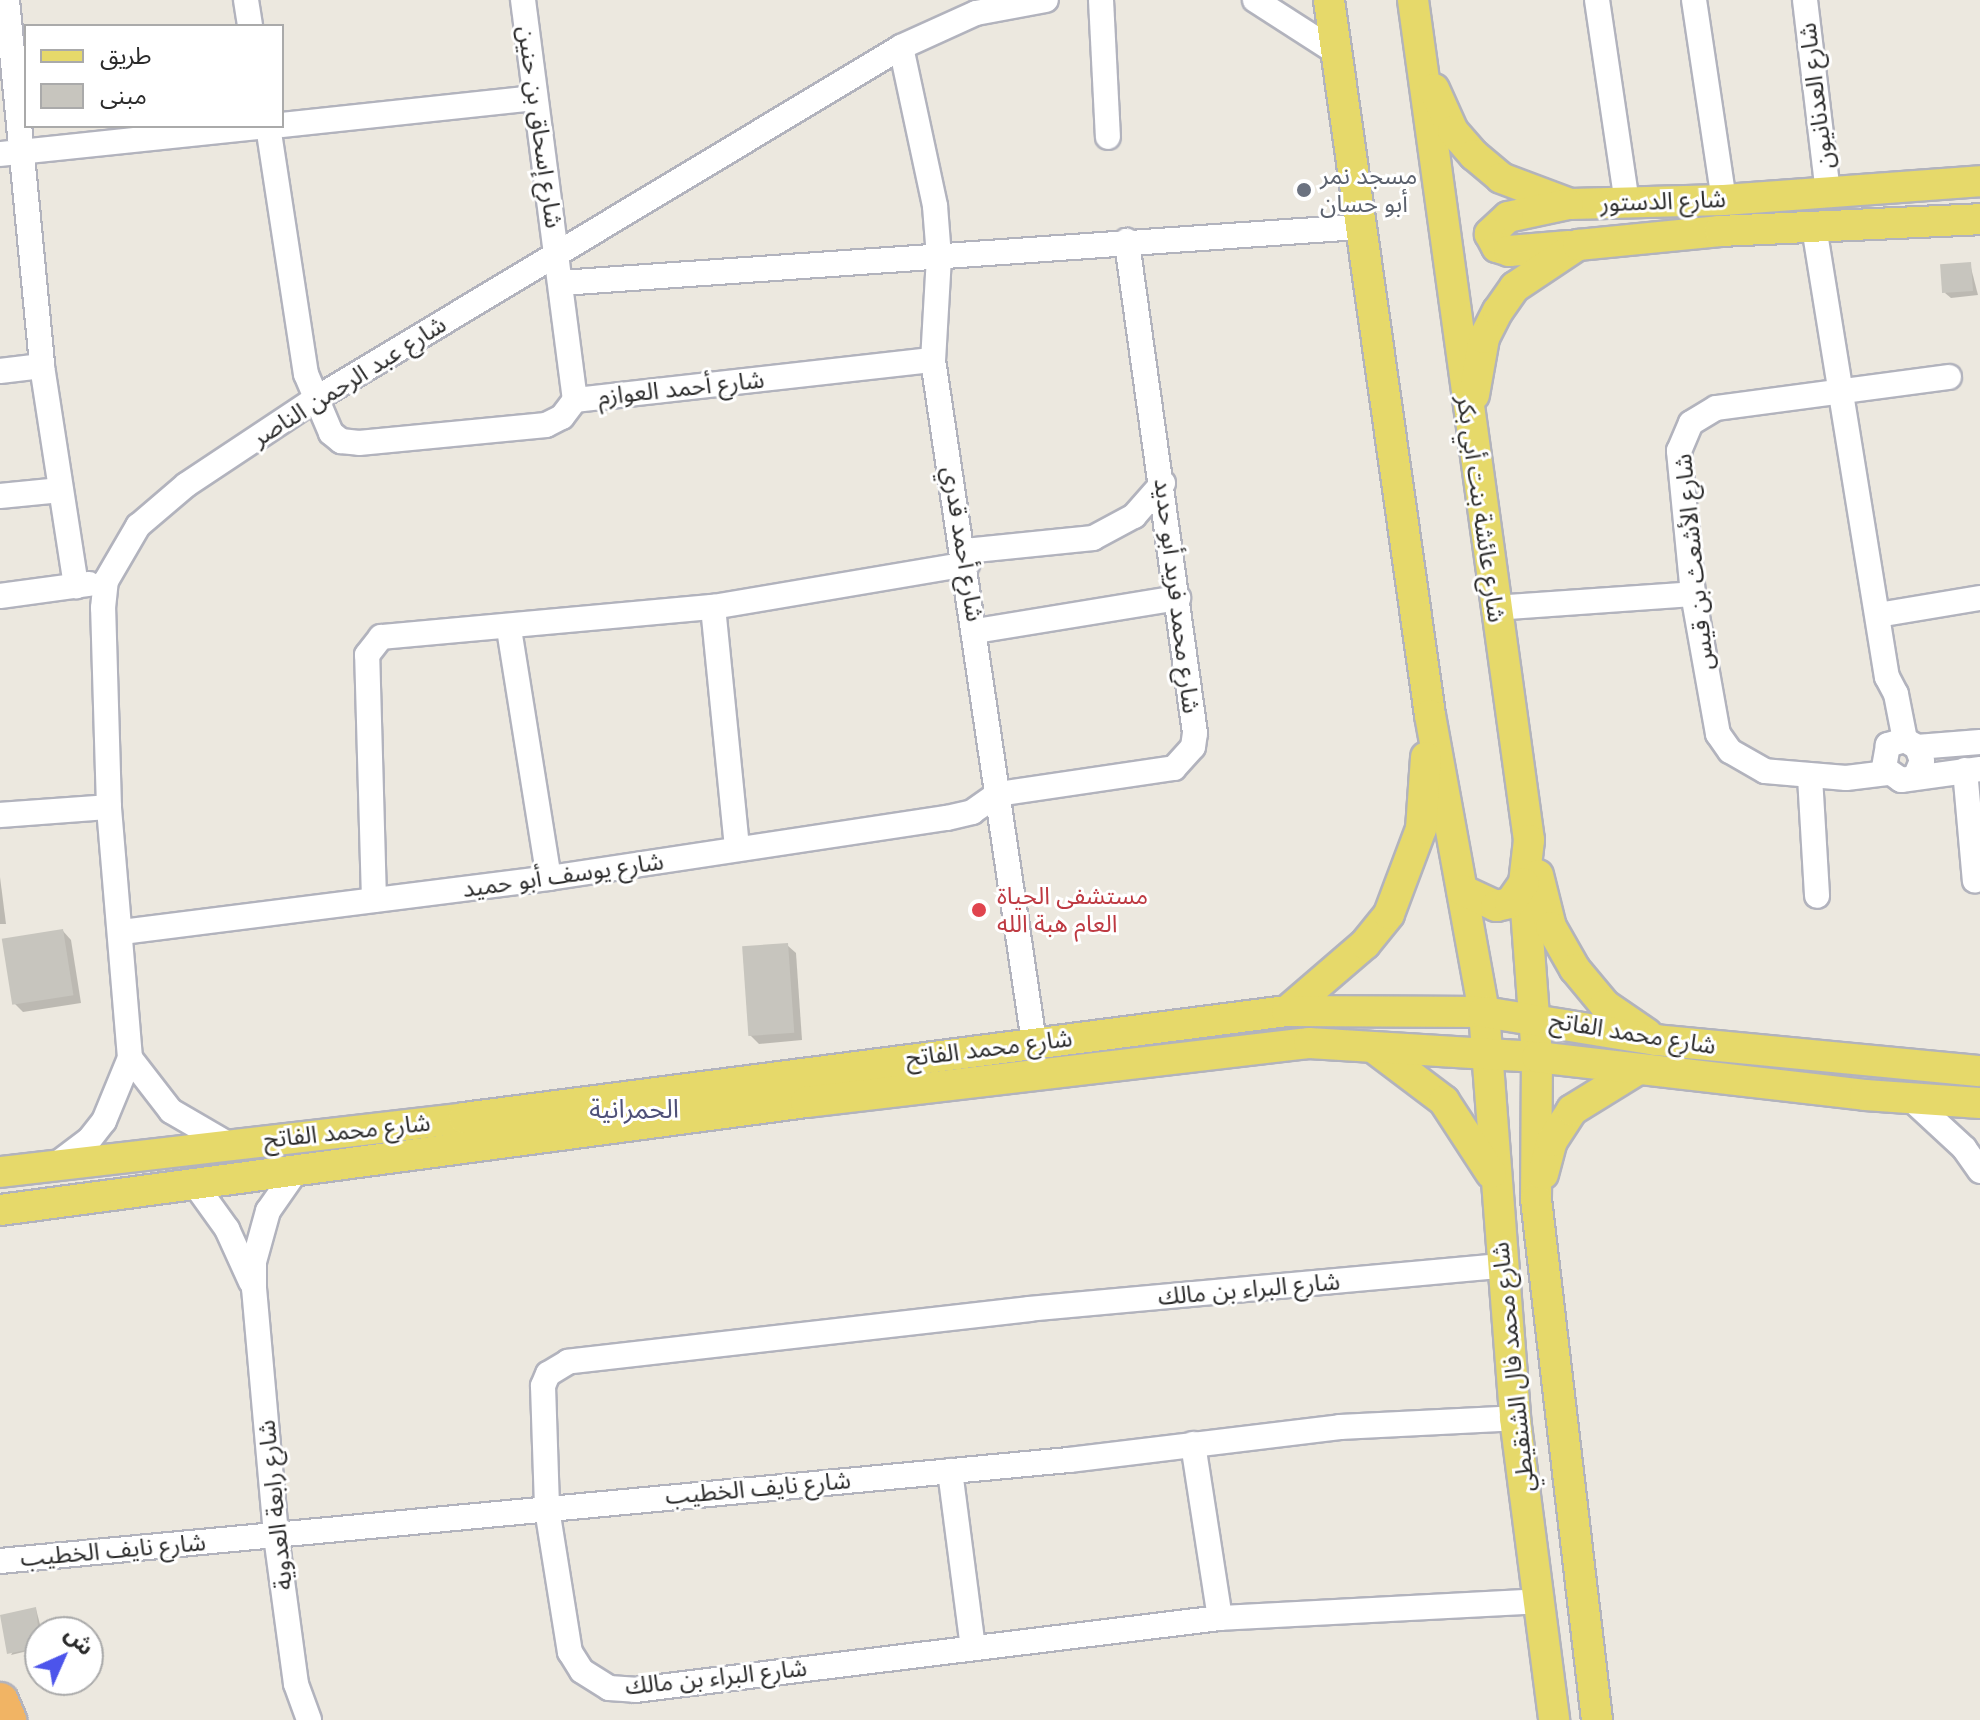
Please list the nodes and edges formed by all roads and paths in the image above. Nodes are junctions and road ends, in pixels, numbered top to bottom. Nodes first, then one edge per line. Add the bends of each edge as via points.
1 (7, 0) edge
2 (246, 0) edge
3 (523, 0) edge
4 (1046, 0) edge
5 (1101, 0) edge
6 (1255, 0) edge
7 (1329, 0) edge
8 (1413, 0) edge
9 (1597, 0) edge
10 (1694, 0) edge
11 (1805, 0) edge
12 (250, 24) edge
13 (901, 47) junction
14 (1336, 52) junction
15 (1419, 54) junction
16 (535, 98) junction
17 (284, 125) edge
18 (247, 128) edge
19 (266, 128) edge
20 (1108, 137) dead end
21 (25, 151) junction
22 (0, 154) edge
23 (1980, 181) edge
24 (1828, 192) junction
25 (1724, 200) junction
26 (1627, 202) junction
27 (1570, 204) junction
28 (1980, 219) edge
29 (1358, 227) junction
30 (1814, 227) junction
31 (1127, 241) junction
32 (1578, 245) junction
33 (557, 253) junction
34 (939, 257) junction
35 (561, 283) junction
36 (933, 360) junction
37 (42, 366) junction
38 (0, 371) edge
39 (1949, 377) dead end
40 (1838, 393) junction
41 (314, 400) junction
42 (575, 400) junction
43 (1470, 425) junction
44 (1163, 483) junction
45 (61, 490) junction
46 (0, 496) edge
47 (966, 557) junction
48 (106, 581) junction
49 (76, 586) junction
50 (1693, 594) junction
51 (0, 596) edge
52 (1178, 598) junction
53 (1980, 598) edge
54 (713, 607) junction
55 (1494, 608) junction
56 (1878, 615) junction
57 (509, 629) junction
58 (976, 631) junction
59 (1430, 715) junction
60 (1980, 742) edge
61 (1896, 752) junction
62 (1973, 770) edge
63 (1817, 776) junction
64 (998, 794) junction
65 (109, 807) junction
66 (0, 815) edge
67 (1529, 840) junction
68 (737, 849) junction
69 (549, 878) junction
70 (1975, 881) dead end
71 (1524, 883) junction
72 (1462, 890) junction
73 (1817, 896) dead end
74 (374, 900) junction
75 (122, 932) junction
76 (1287, 1011) junction
77 (1484, 1012) junction
78 (1533, 1018) junction
79 (1656, 1040) junction
80 (1034, 1042) junction
81 (1374, 1048) junction
82 (1488, 1053) junction
83 (1537, 1057) junction
84 (130, 1058) junction
85 (1637, 1070) junction
86 (1980, 1071) edge
87 (1912, 1100) junction
88 (1980, 1103) edge
89 (228, 1144) junction
90 (58, 1163) junction
91 (298, 1168) junction
92 (1980, 1171) edge
93 (0, 1172) edge
94 (1495, 1180) junction
95 (194, 1183) junction
96 (1536, 1199) junction
97 (0, 1210) edge
98 (1500, 1266) junction
99 (254, 1288) junction
100 (1515, 1418) junction
101 (1193, 1444) junction
102 (950, 1471) junction
103 (547, 1509) junction
104 (276, 1536) junction
105 (0, 1561) edge
106 (1541, 1601) junction
107 (1220, 1618) junction
108 (973, 1647) junction
109 (0, 1701) edge
110 (8, 1720) edge
111 (309, 1720) edge
112 (1554, 1720) edge
113 (1597, 1720) edge

1 - 21 street
2 - 12 street
3 - 16 street, شارع إسحاق بن حنين
4 - 13 street, شارع عبد الرحمن الناصر via 976,13
5 - 20 street
6 - 14 street
7 - 14 main road
8 - 15 main road, شارع عائشة بنت أبي بكر
9 - 26 street
10 - 25 street
11 - 24 street, شارع العدنانيون
13 - 33 street, شارع عبد الرحمن الناصر
13 - 34 street, شارع أحمد قدري via 925,146
14 - 29 main road
15 - 27 main road, شارع الدستور via 1453,131 1474,155 1501,178
15 - 43 main road, شارع عائشة بنت أبي بكر
16 - 17 street
16 - 33 street, شارع إسحاق بن حنين
18 - 21 street
19 - 41 street
21 - 22 street
21 - 37 street
23 - 24 main road, شارع الدستور
24 - 25 main road, شارع الدستور
25 - 26 main road, شارع الدستور
26 - 27 main road, شارع الدستور
27 - 32 main road via 1508,217 1493,227 1491,241 1509,251
28 - 30 main road, شارع الدستور
29 - 31 street
29 - 59 main road
30 - 32 main road, شارع الدستور
30 - 40 street
31 - 34 street
31 - 44 street, شارع محمد فريد أبو حديد
32 - 43 main road, شارع الدستور via 1515,287 1498,311 1484,338
33 - 35 street, شارع أحمد العوازم
33 - 41 street, شارع عبد الرحمن الناصر
34 - 35 street via 790,263
34 - 36 street, شارع أحمد قدري
35 - 42 street, شارع أحمد العوازم
36 - 42 street, شارع أحمد العوازم
36 - 47 street, شارع أحمد قدري
37 - 38 street
37 - 45 street
39 - 40 street, شارع الأشعث بن قيس
40 - 50 street, شارع الأشعث بن قيس via 1716,408 1691,423 1679,451
40 - 56 street
41 - 42 street via 331,433 341,441 359,443 546,425 562,417
41 - 48 street, شارع عبد الرحمن الناصر via 162,504 122,547
43 - 55 main road, شارع عائشة بنت أبي بكر
44 - 47 street via 1134,516 1093,538
44 - 52 street, شارع محمد فريد أبو حديد
45 - 46 street
45 - 49 street
47 - 54 street
47 - 58 street, شارع أحمد قدري
48 - 49 street
48 - 65 street, شارع عبد الرحمن الناصر
49 - 51 street
50 - 55 street
50 - 63 street, شارع الأشعث بن قيس via 1718,734 1747,763
52 - 58 street
52 - 64 street, شارع محمد فريد أبو حديد via 1195,733 1186,758 1174,768
53 - 56 street
54 - 57 street
54 - 68 street
55 - 67 main road, شارع عائشة بنت أبي بكر
56 - 61 street via 1887,677 1896,694
57 - 69 street
57 - 74 street via 381,637 372,644 367,655
58 - 64 street, شارع أحمد قدري
59 - 72 main road
59 - 76 main road via 1421,829 1405,883 1365,944
60 - 61 street
61 - 62 street via 1901,780
61 - 63 street
62 - 70 street
63 - 73 street
64 - 68 street, شارع يوسف أبو حميد via 972,812 947,818
64 - 80 street, شارع أحمد قدري
65 - 66 street
65 - 75 street, شارع عبد الرحمن الناصر
67 - 71 main road, شارع عائشة بنت أبي بكر
67 - 79 main road via 1551,927 1575,969 1605,1005
68 - 69 street, شارع يوسف أبو حميد
69 - 74 street, شارع يوسف أبو حميد
71 - 72 main road via 1510,903 1496,906
71 - 78 main road, شارع عائشة بنت أبي بكر
72 - 77 main road
74 - 75 street, شارع يوسف أبو حميد
75 - 84 street, شارع عبد الرحمن الناصر
76 - 77 main road, شارع محمد الفاتح
76 - 80 main road, شارع محمد الفاتح
77 - 78 main road, شارع محمد الفاتح
77 - 82 main road, شارع محمد فال الشنقيطي
78 - 79 main road, شارع محمد الفاتح
78 - 83 main road, شارع محمد فال الشنقيطي
79 - 86 main road, شارع محمد الفاتح
80 - 89 main road, شارع محمد الفاتح
81 - 82 main road, شارع محمد الفاتح
81 - 91 main road, شارع محمد الفاتح via 1309,1043
81 - 94 main road via 1444,1101
82 - 83 main road, شارع محمد الفاتح
82 - 94 main road, شارع محمد فال الشنقيطي
83 - 85 main road, شارع محمد الفاتح
83 - 96 main road, شارع محمد فال الشنقيطي
84 - 89 street via 171,1111
84 - 90 street, شارع عبد الرحمن الناصر via 104,1121
85 - 87 main road, شارع محمد الفاتح
85 - 96 main road via 1572,1110 1552,1141
87 - 88 main road, شارع محمد الفاتح
87 - 92 street via 1964,1148
89 - 90 main road, شارع محمد الفاتح
90 - 93 main road, شارع محمد الفاتح
91 - 95 main road, شارع محمد الفاتح
91 - 99 street, شارع رابعة العدوية via 268,1211 254,1262
94 - 98 main road, شارع محمد فال الشنقيطي
95 - 97 main road, شارع محمد الفاتح
95 - 99 street, شارع رابعة العدوية via 227,1229
96 - 113 main road, شارع محمد فال الشنقيطي
98 - 100 main road, شارع محمد فال الشنقيطي
98 - 103 street, شارع البراء بن مالك via 1030,1309 568,1362 548,1374 543,1386
99 - 104 street, شارع رابعة العدوية
100 - 101 street, شارع نايف الخطيب via 1370,1425
100 - 106 main road, شارع محمد فال الشنقيطي
101 - 102 street, شارع نايف الخطيب
101 - 107 street
102 - 103 street, شارع نايف الخطيب
102 - 108 street
103 - 104 street, شارع نايف الخطيب
103 - 108 street, شارع البراء بن مالك via 570,1652 582,1671 609,1688 635,1690
104 - 105 street, شارع نايف الخطيب
104 - 111 street, شارع رابعة العدوية via 296,1684
106 - 107 street, شارع البراء بن مالك
106 - 112 main road, شارع محمد فال الشنقيطي
107 - 108 street, شارع البراء بن مالك
109 - 110 highway

